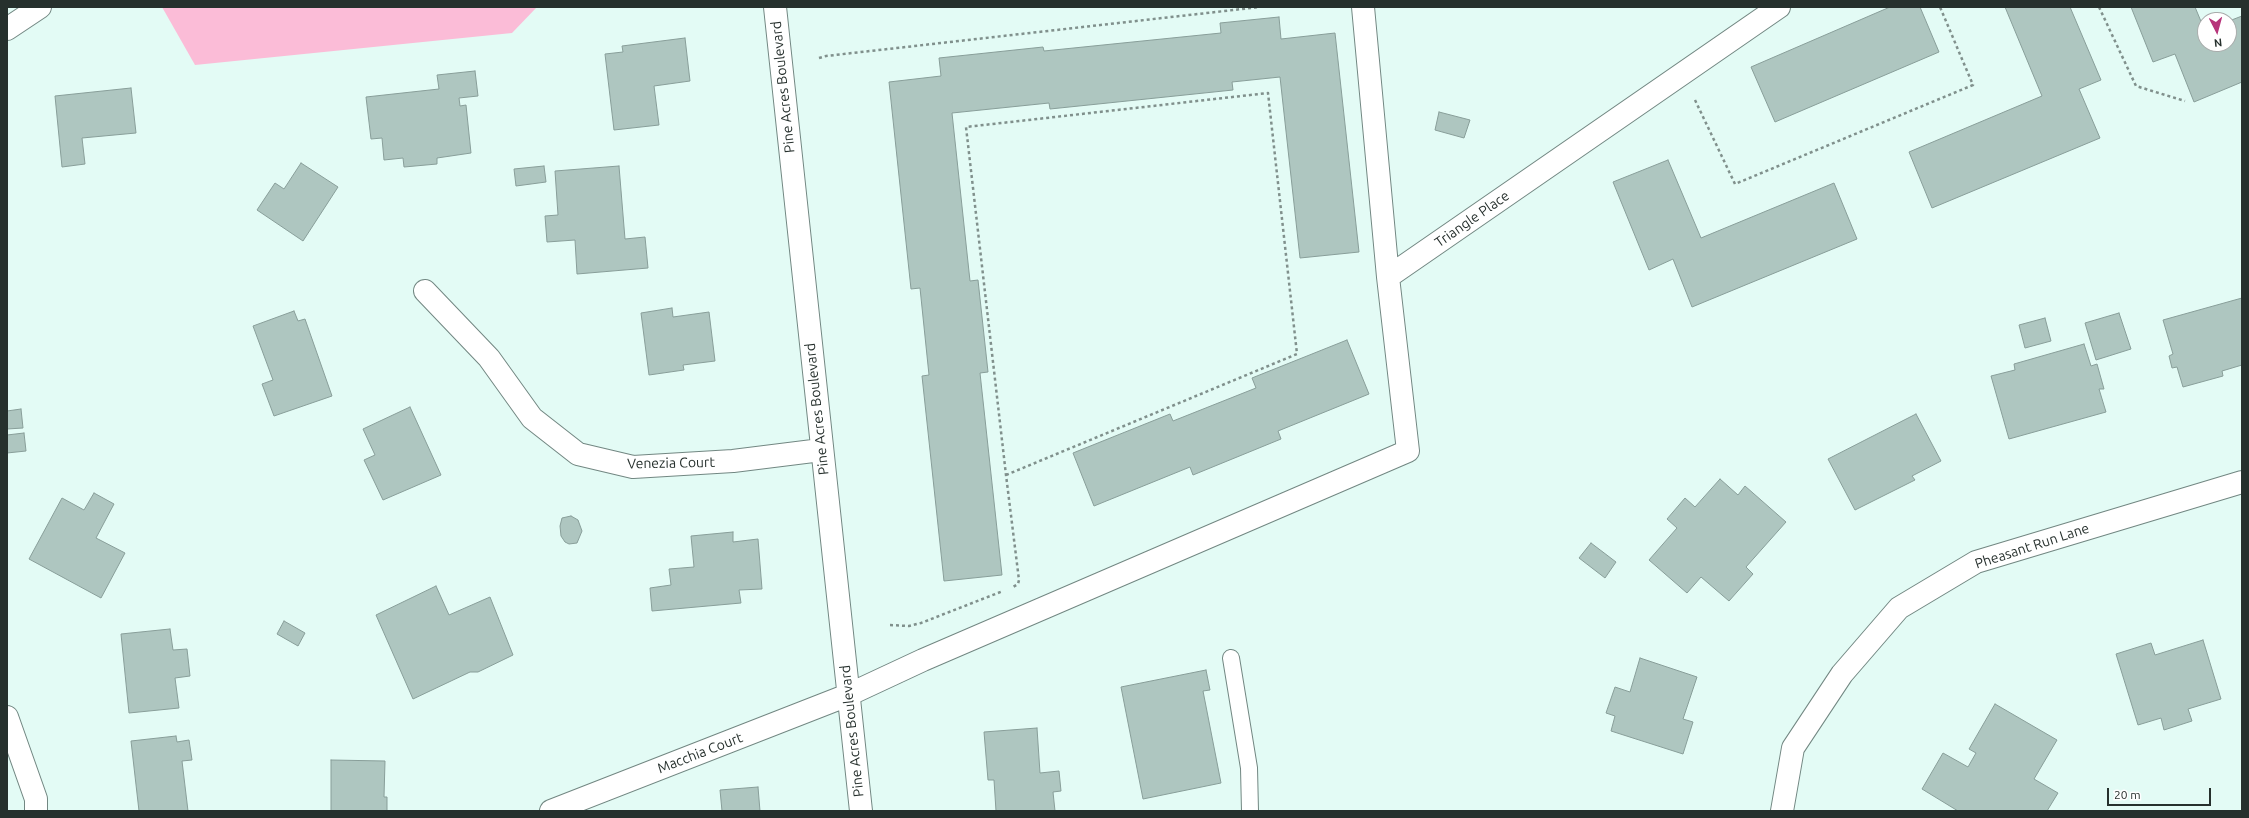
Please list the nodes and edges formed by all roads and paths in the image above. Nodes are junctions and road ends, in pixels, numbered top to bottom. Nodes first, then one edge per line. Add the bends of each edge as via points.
1 (40, 7) edge
2 (775, 7) edge
3 (1260, 7) edge
4 (1363, 7) edge
5 (1779, 7) edge
6 (1940, 7) edge
7 (2099, 7) edge
8 (7, 29) edge
9 (819, 58) dead end
10 (1680, 76) junction
11 (2186, 101) dead end
12 (1388, 277) junction
13 (425, 291) dead end
14 (821, 450) junction
15 (1006, 474) junction
16 (2242, 482) edge
17 (890, 625) dead end
18 (1231, 658) dead end
19 (848, 696) junction
20 (7, 717) edge
21 (36, 811) edge
22 (551, 811) edge
23 (861, 811) edge
24 (1250, 811) edge
25 (1782, 811) edge

1 - 8 street
2 - 14 street, Pine Acres Boulevard
3 - 9 path
4 - 12 street
5 - 10 street, Triangle Place
6 - 10 path via 1973,85 1735,184 1693,95
7 - 11 path via 2136,86
10 - 12 street, Triangle Place
12 - 19 street, Macchia Court via 1408,451 930,657
13 - 14 street, Venezia Court via 489,358 532,418 578,454 633,466 733,461
14 - 19 street, Pine Acres Boulevard
15 - 15 path via 966,127 1268,93 1297,354
15 - 17 path via 1018,584 921,623
16 - 25 street, Pheasant Run Lane via 1976,562 1899,608 1842,674 1793,748
18 - 24 lane via 1249,768
19 - 22 street, Macchia Court
19 - 23 street, Pine Acres Boulevard
20 - 21 street via 36,799

